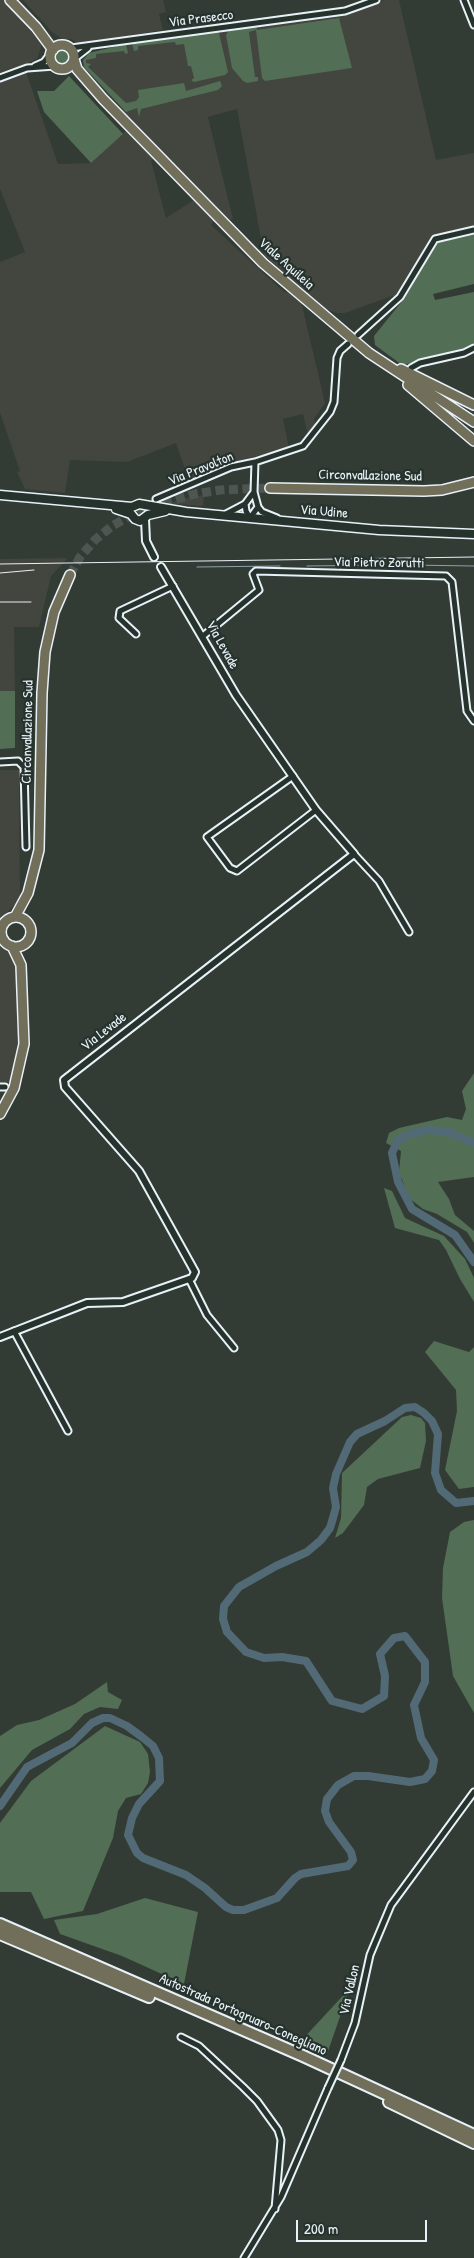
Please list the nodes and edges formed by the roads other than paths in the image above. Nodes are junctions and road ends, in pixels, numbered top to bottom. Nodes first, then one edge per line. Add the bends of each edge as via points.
1 (10, 0) edge
2 (376, 0) edge
3 (464, 0) edge
4 (474, 25) edge
5 (36, 27) junction
6 (67, 47) junction
7 (88, 48) junction
8 (52, 51) junction
9 (74, 59) junction
10 (35, 67) junction
11 (59, 67) junction
12 (0, 78) edge
13 (103, 99) junction
14 (474, 230) edge
15 (358, 334) dead end
16 (348, 344) dead end
17 (474, 348) edge
18 (369, 353) junction
19 (411, 368) dead end
20 (474, 405) edge
21 (474, 422) edge
22 (474, 441) edge
23 (255, 462) junction
24 (472, 481) edge
25 (270, 488) tunnel mouth
26 (254, 492) junction
27 (0, 495) edge
28 (156, 499) dead end
29 (245, 504) junction
30 (258, 507) junction
31 (132, 511) junction
32 (223, 515) junction
33 (145, 516) junction
34 (250, 518) junction
35 (284, 521) junction
36 (474, 534) edge
37 (154, 557) dead end
38 (161, 566) dead end
39 (70, 575) tunnel mouth
40 (173, 586) junction
41 (136, 634) dead end
42 (203, 636) junction
43 (474, 721) edge
44 (0, 762) edge
45 (293, 776) junction
46 (316, 810) junction
47 (26, 847) dead end
48 (354, 854) junction
49 (28, 893) junction
50 (15, 917) junction
51 (26, 921) junction
52 (2, 924) edge
53 (409, 932) dead end
54 (1, 936) edge
55 (22, 945) junction
56 (12, 946) junction
57 (21, 965) junction
58 (0, 1114) edge
59 (189, 1279) junction
60 (14, 1331) junction
61 (0, 1337) edge
62 (234, 1348) dead end
63 (68, 1431) dead end
64 (474, 1792) edge
65 (0, 1924) edge
66 (0, 1934) edge
67 (65, 1956) junction
68 (181, 2037) dead end
69 (474, 2135) edge
70 (474, 2143) edge
71 (274, 2209) junction
72 (244, 2258) edge

1 - 5 main road
2 - 7 street, Via Prasecco via 345,10
3 - 4 street
5 - 6 main road via 51,40
5 - 8 main road
6 - 7 street, Via Prasecco
6 - 8 main road
6 - 9 main road, Viale Aquileia
7 - 9 street, Via Prasecco
8 - 10 street via 44,62
8 - 11 main road via 51,60
9 - 11 main road via 70,66
9 - 13 main road, Viale Aquileia via 77,70
10 - 11 street
10 - 12 street via 16,70
11 - 13 main road, Viale Aquileia via 77,76
13 - 18 main road, Viale Aquileia via 257,257
14 - 15 street via 435,239 402,294
16 - 23 street, Via Pravolton via 337,358 333,407 314,435 297,449
17 - 19 street
18 - 20 main road
18 - 21 main road, Viale Aquileia
18 - 22 main road
23 - 26 street, Via Pravolton
23 - 28 street, Via Pravolton via 231,467
24 - 25 main road, Circonvallazione Sud via 442,490 424,491
26 - 29 street
26 - 30 street, Via Pravolton
27 - 31 main road, Via Udine via 105,505
29 - 32 street
29 - 34 street
30 - 34 street
30 - 35 street
31 - 33 main road via 135,519
31 - 33 main road, Via Udine via 139,504
32 - 33 main road, Via Udine via 172,510
32 - 34 main road, Via Udine
33 - 37 street via 146,543
34 - 35 main road, Via Udine
35 - 36 main road, Via Udine
38 - 40 street, Via Levade
39 - 49 main road, Circonvallazione Sud via 54,612 45,652 40,841
40 - 41 street via 120,611 119,618
40 - 42 street, Via Levade
42 - 43 street, Via Pietro Zorutti via 259,590 253,574 256,571 446,576 452,582 467,711
42 - 45 street, Via Levade via 236,695
44 - 47 street via 18,761 24,767
45 - 46 street, Via Levade
45 - 46 street via 207,837 230,868 237,870
46 - 48 street, Via Levade
48 - 53 street, Via Levade via 379,881
48 - 59 street, Via Levade via 64,1080 65,1087 139,1171 195,1272
49 - 50 main road
49 - 51 main road
50 - 51 main road
50 - 52 main road
51 - 55 main road via 30,936
52 - 54 main road
54 - 56 main road
55 - 56 main road
55 - 57 main road
56 - 57 main road
57 - 58 main road via 22,1060 14,1088
59 - 60 street via 123,1302 87,1303
59 - 62 street via 207,1315
60 - 61 street
60 - 63 street
64 - 71 street, Via Vallon, bridge via 391,1905 370,1955 356,2017 341,2060
65 - 67 highway, Autostrada Portogruaro-Conegliano
66 - 67 highway, Autostrada Portogruaro-Conegliano
67 - 69 highway, Autostrada Portogruaro-Conegliano via 351,2077
67 - 70 highway, Autostrada Portogruaro-Conegliano
68 - 71 street, Via Vallon via 199,2046 244,2087 278,2130 281,2140
71 - 72 street, Via Vallon

